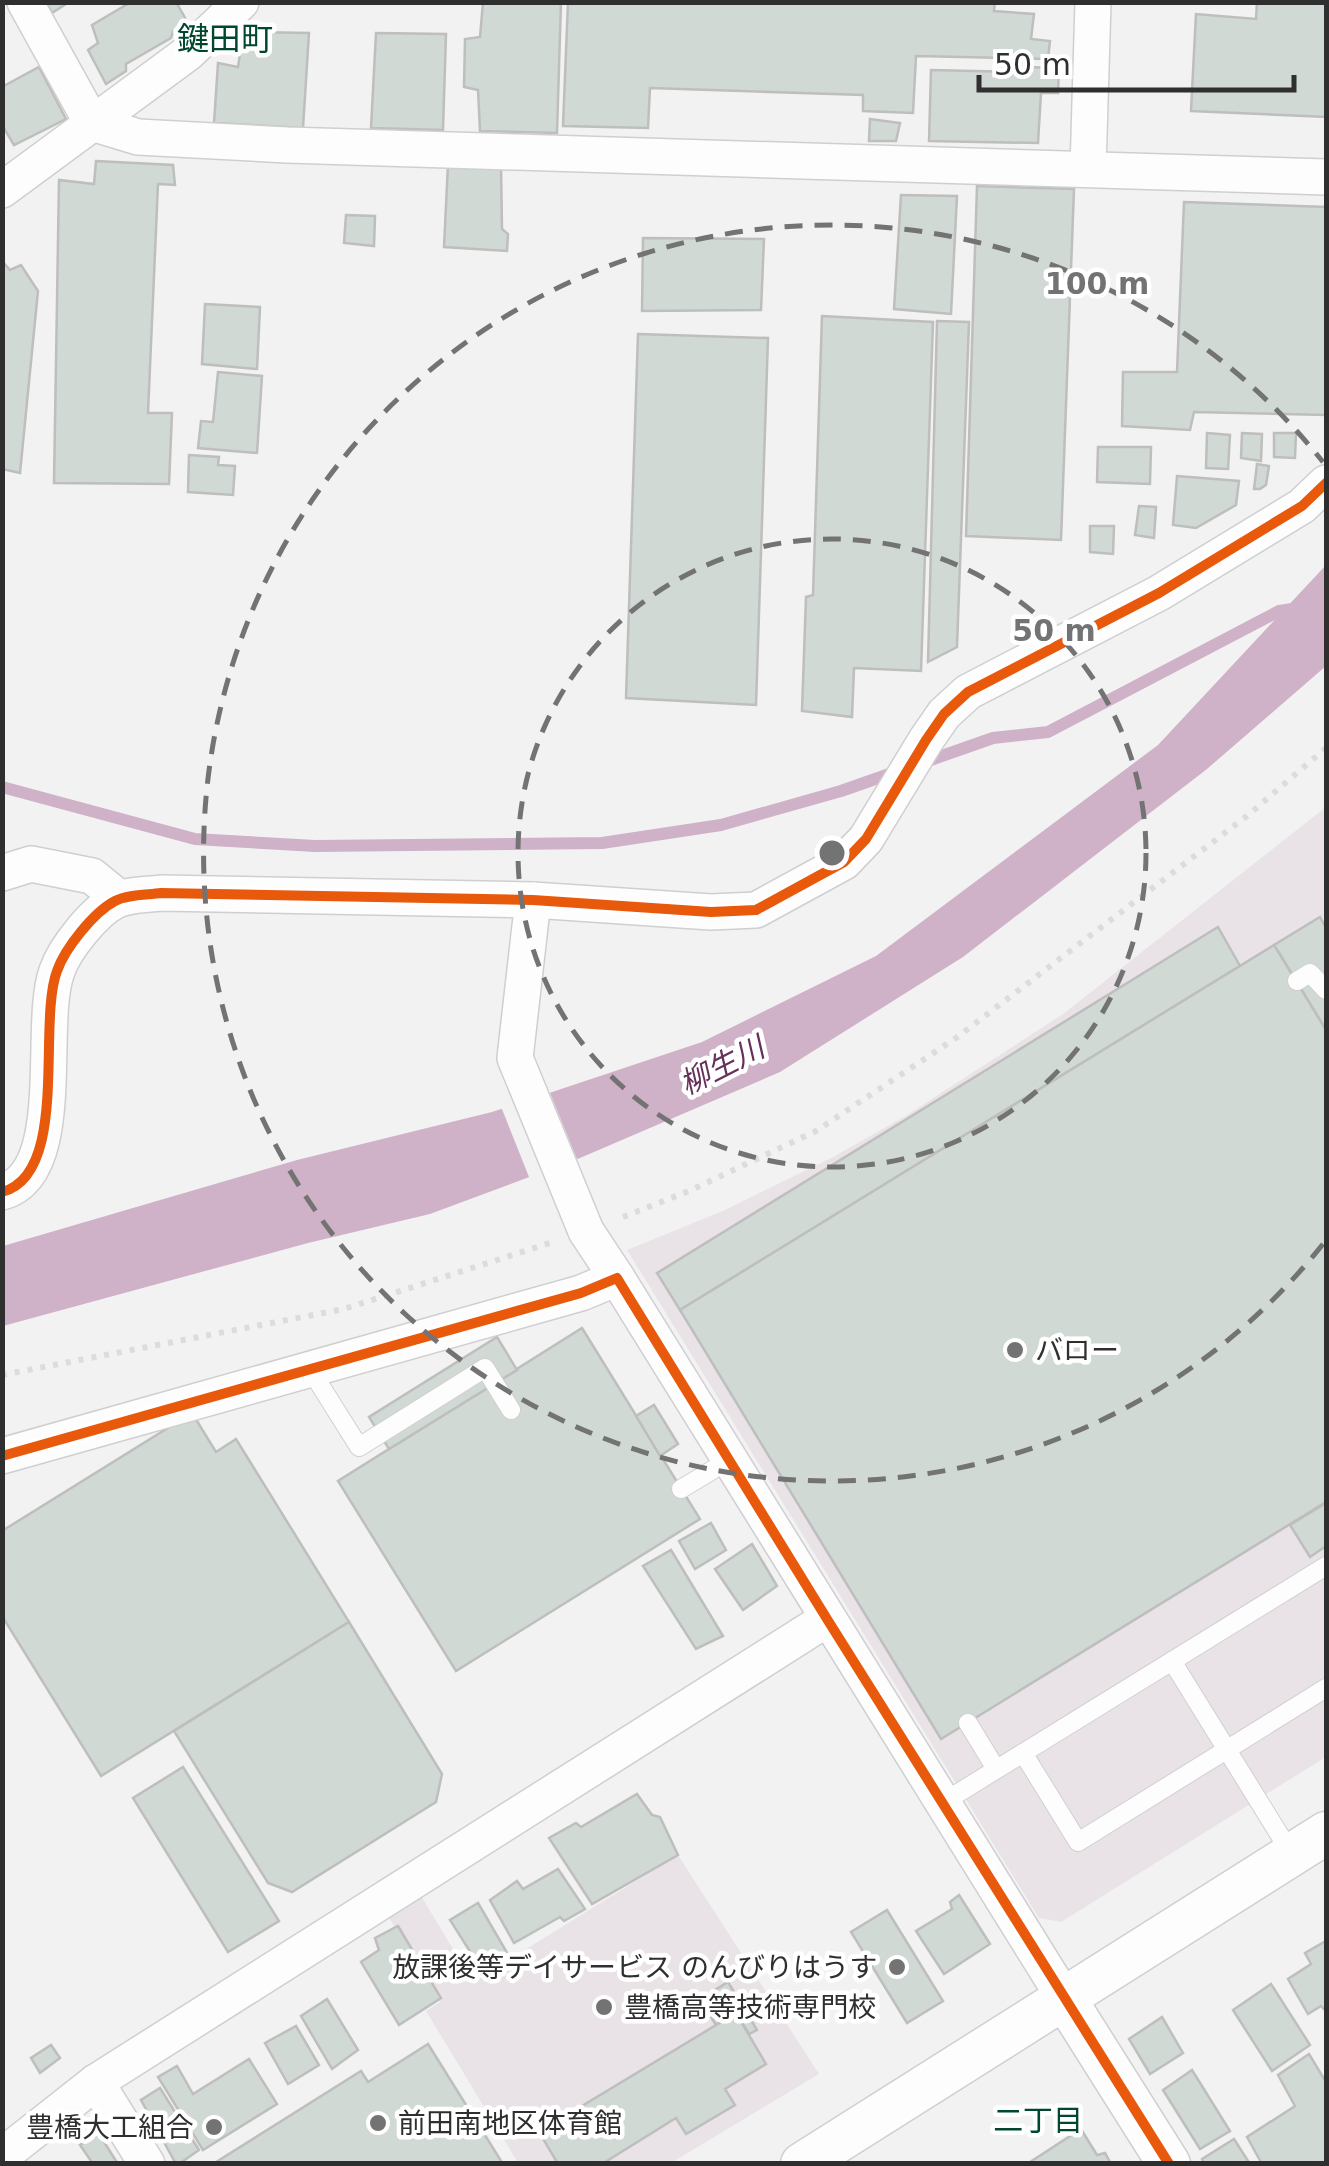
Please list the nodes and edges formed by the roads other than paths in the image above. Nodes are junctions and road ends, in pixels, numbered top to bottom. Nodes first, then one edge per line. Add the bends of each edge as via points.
1 (25, 2) edge
2 (241, 2) edge
3 (1092, 2) edge
4 (92, 123) junction
5 (1088, 169) junction
6 (1326, 176) edge
7 (2, 190) edge
8 (1326, 483) edge
9 (2, 873) edge
10 (119, 898) junction
11 (533, 900) junction
12 (1297, 981) dead end
13 (1326, 990) edge
14 (2, 1192) edge
15 (617, 1278) junction
16 (310, 1370) junction
17 (511, 1410) dead end
18 (2, 1456) edge
19 (729, 1460) junction
20 (681, 1489) dead end
21 (1326, 1566) edge
22 (826, 1619) junction
23 (1172, 1661) junction
24 (1326, 1688) edge
25 (968, 1723) dead end
26 (1227, 1750) junction
27 (1023, 1753) junction
28 (996, 1769) junction
29 (942, 1803) junction
30 (1309, 1844) edge
31 (1064, 1996) junction
32 (96, 2082) junction
33 (2, 2156) edge
34 (805, 2163) edge
35 (147, 2164) edge
36 (1170, 2164) edge

1 - 4 street
2 - 4 street via 188,53
3 - 5 street
4 - 5 street via 138,138 287,146
4 - 7 street
5 - 6 street
8 - 11 street via 1302,506 1159,593 968,692 944,714 866,839 844,862 756,910
9 - 10 street via 31,864 92,876
10 - 11 street via 161,893
10 - 14 street via 94,915 57,970 46,1039 46,1123 34,1167
11 - 15 street via 515,1058 584,1225
12 - 13 lane via 1310,973
15 - 16 street
15 - 19 street
16 - 17 lane via 364,1454 379,1434 485,1368
16 - 18 street
19 - 20 lane
19 - 22 street
21 - 23 lane
22 - 29 street
22 - 32 street
23 - 26 lane
23 - 27 lane
24 - 26 lane
25 - 28 lane
26 - 27 lane via 1078,1842
26 - 30 lane
27 - 28 lane
28 - 29 lane
29 - 31 street
30 - 31 street
31 - 34 street
31 - 36 street
32 - 33 street
32 - 35 street

